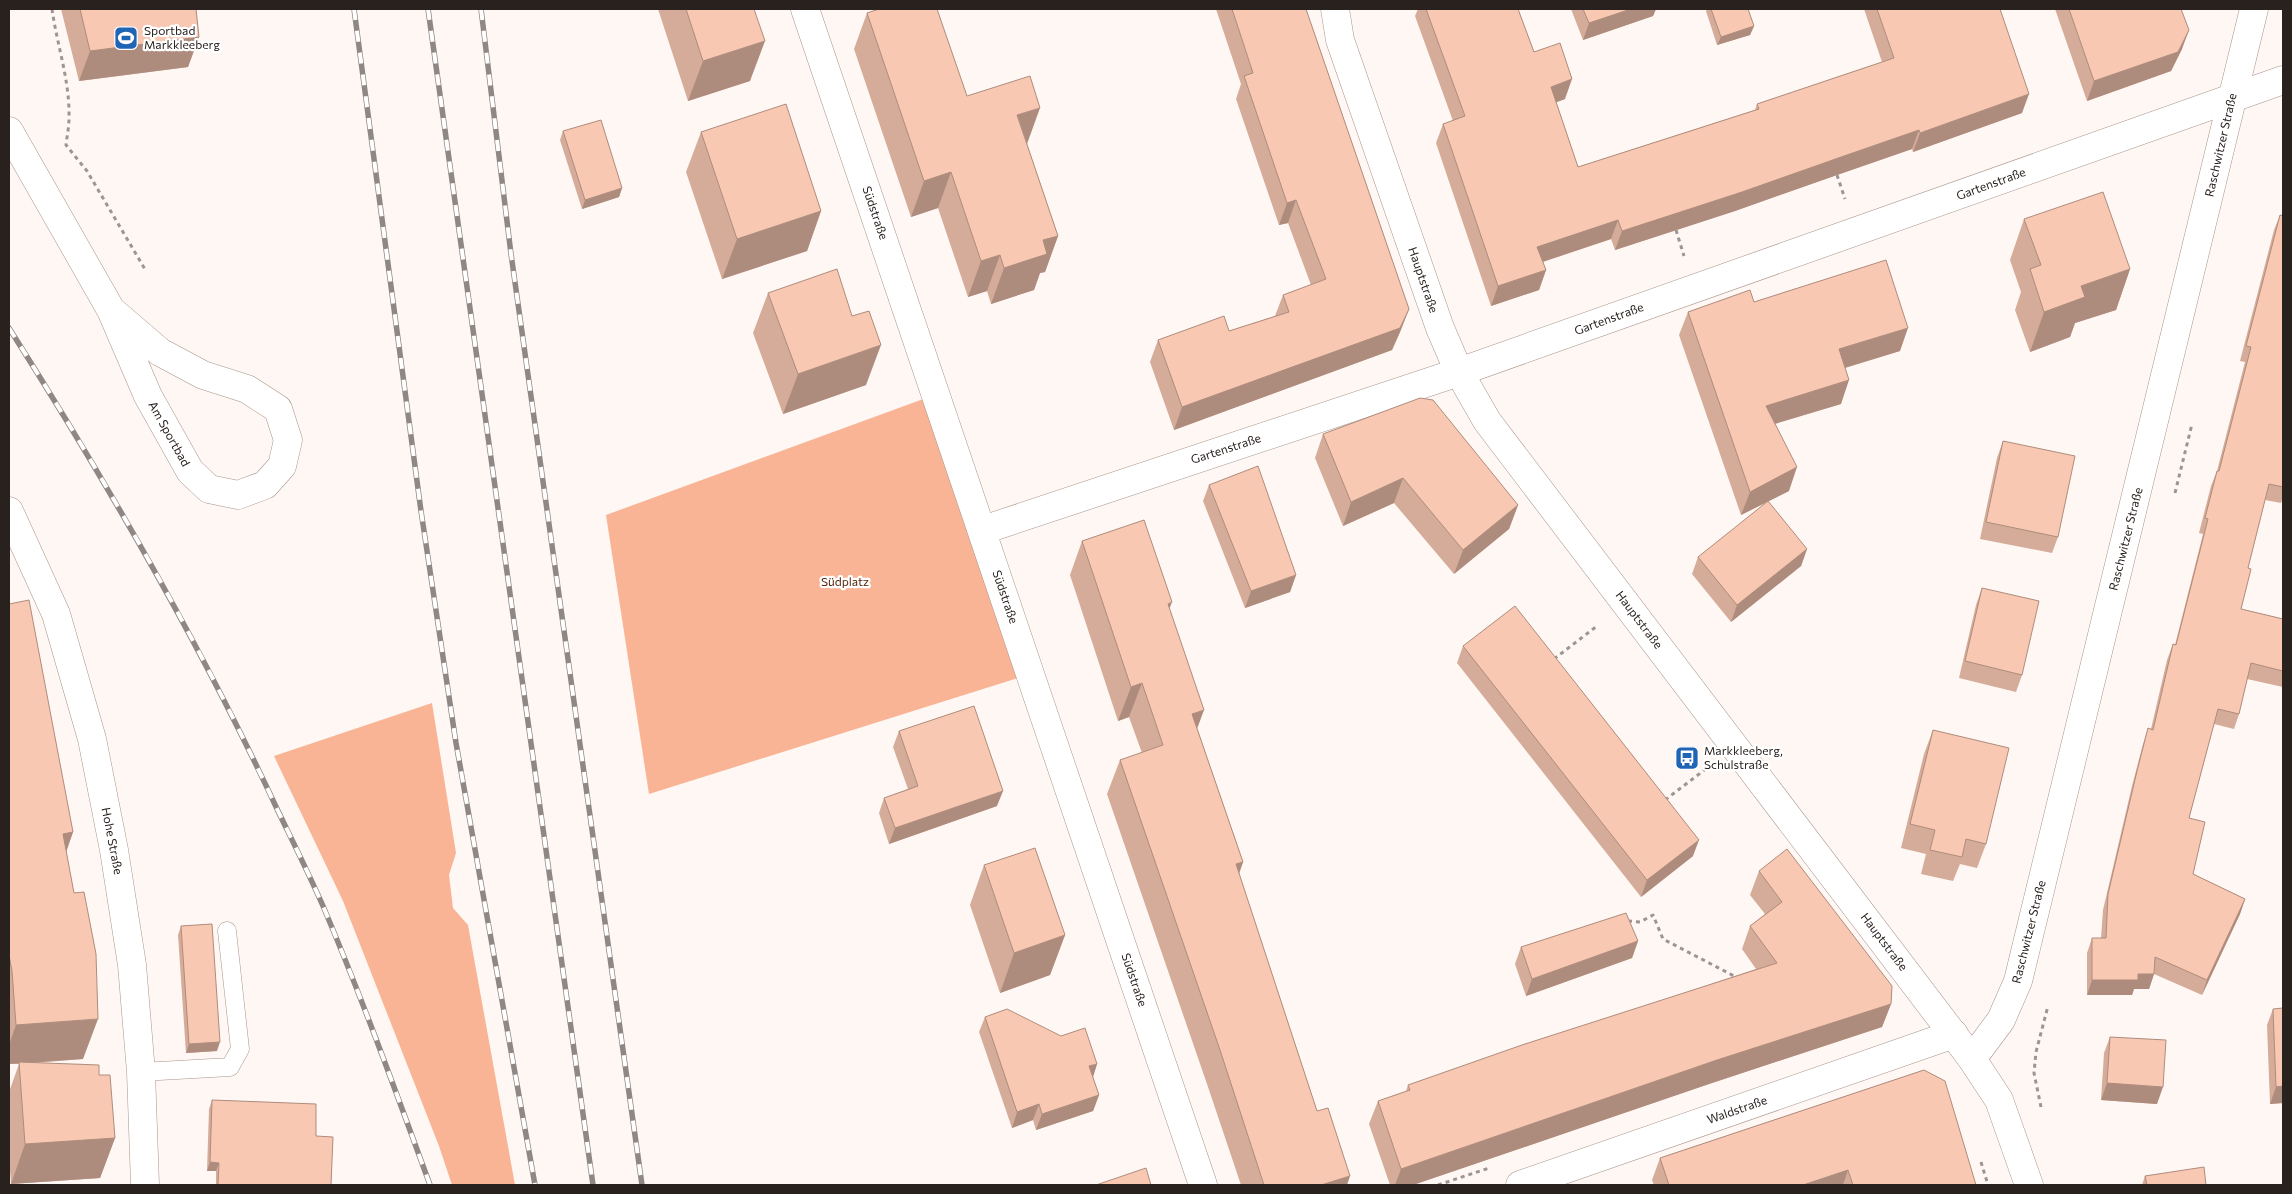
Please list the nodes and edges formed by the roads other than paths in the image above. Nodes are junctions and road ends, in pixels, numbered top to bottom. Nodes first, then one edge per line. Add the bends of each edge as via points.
1 (805, 9) edge
2 (1335, 9) edge
3 (2254, 9) edge
4 (2283, 80) edge
5 (2232, 98) junction
6 (9, 131) edge
7 (111, 310) junction
8 (1459, 372) junction
9 (9, 511) edge
10 (983, 530) junction
11 (17, 551) edge
12 (227, 931) dead end
13 (1954, 1034) junction
14 (1972, 1059) junction
15 (142, 1072) junction
16 (145, 1185) edge
17 (1203, 1185) edge
18 (1520, 1185) edge
19 (2029, 1185) edge

1 - 10 street, Südstraße
2 - 8 street, Hauptstraße via 1340,40 1440,328
3 - 5 street, Raschwitzer Straße
4 - 5 street, Gartenstraße
5 - 8 street, Gartenstraße
5 - 14 street, Raschwitzer Straße via 2018,981 2001,1020
6 - 7 street, Am Sportbad
7 - 7 street, Am Sportbad via 148,396 190,471 209,489 238,495 265,485 282,466 288,440 278,409 247,389 203,375 160,352
8 - 10 street, Gartenstraße
8 - 13 street, Hauptstraße via 1487,421
9 - 11 street, Hohe Straße
10 - 17 street, Südstraße
11 - 15 street, Hohe Straße via 56,614 92,739 132,965
12 - 15 lane via 240,1050 230,1068
13 - 14 street, Hauptstraße
13 - 18 street, Waldstraße
14 - 19 street, Hauptstraße via 1999,1100
15 - 16 street, Hohe Straße

